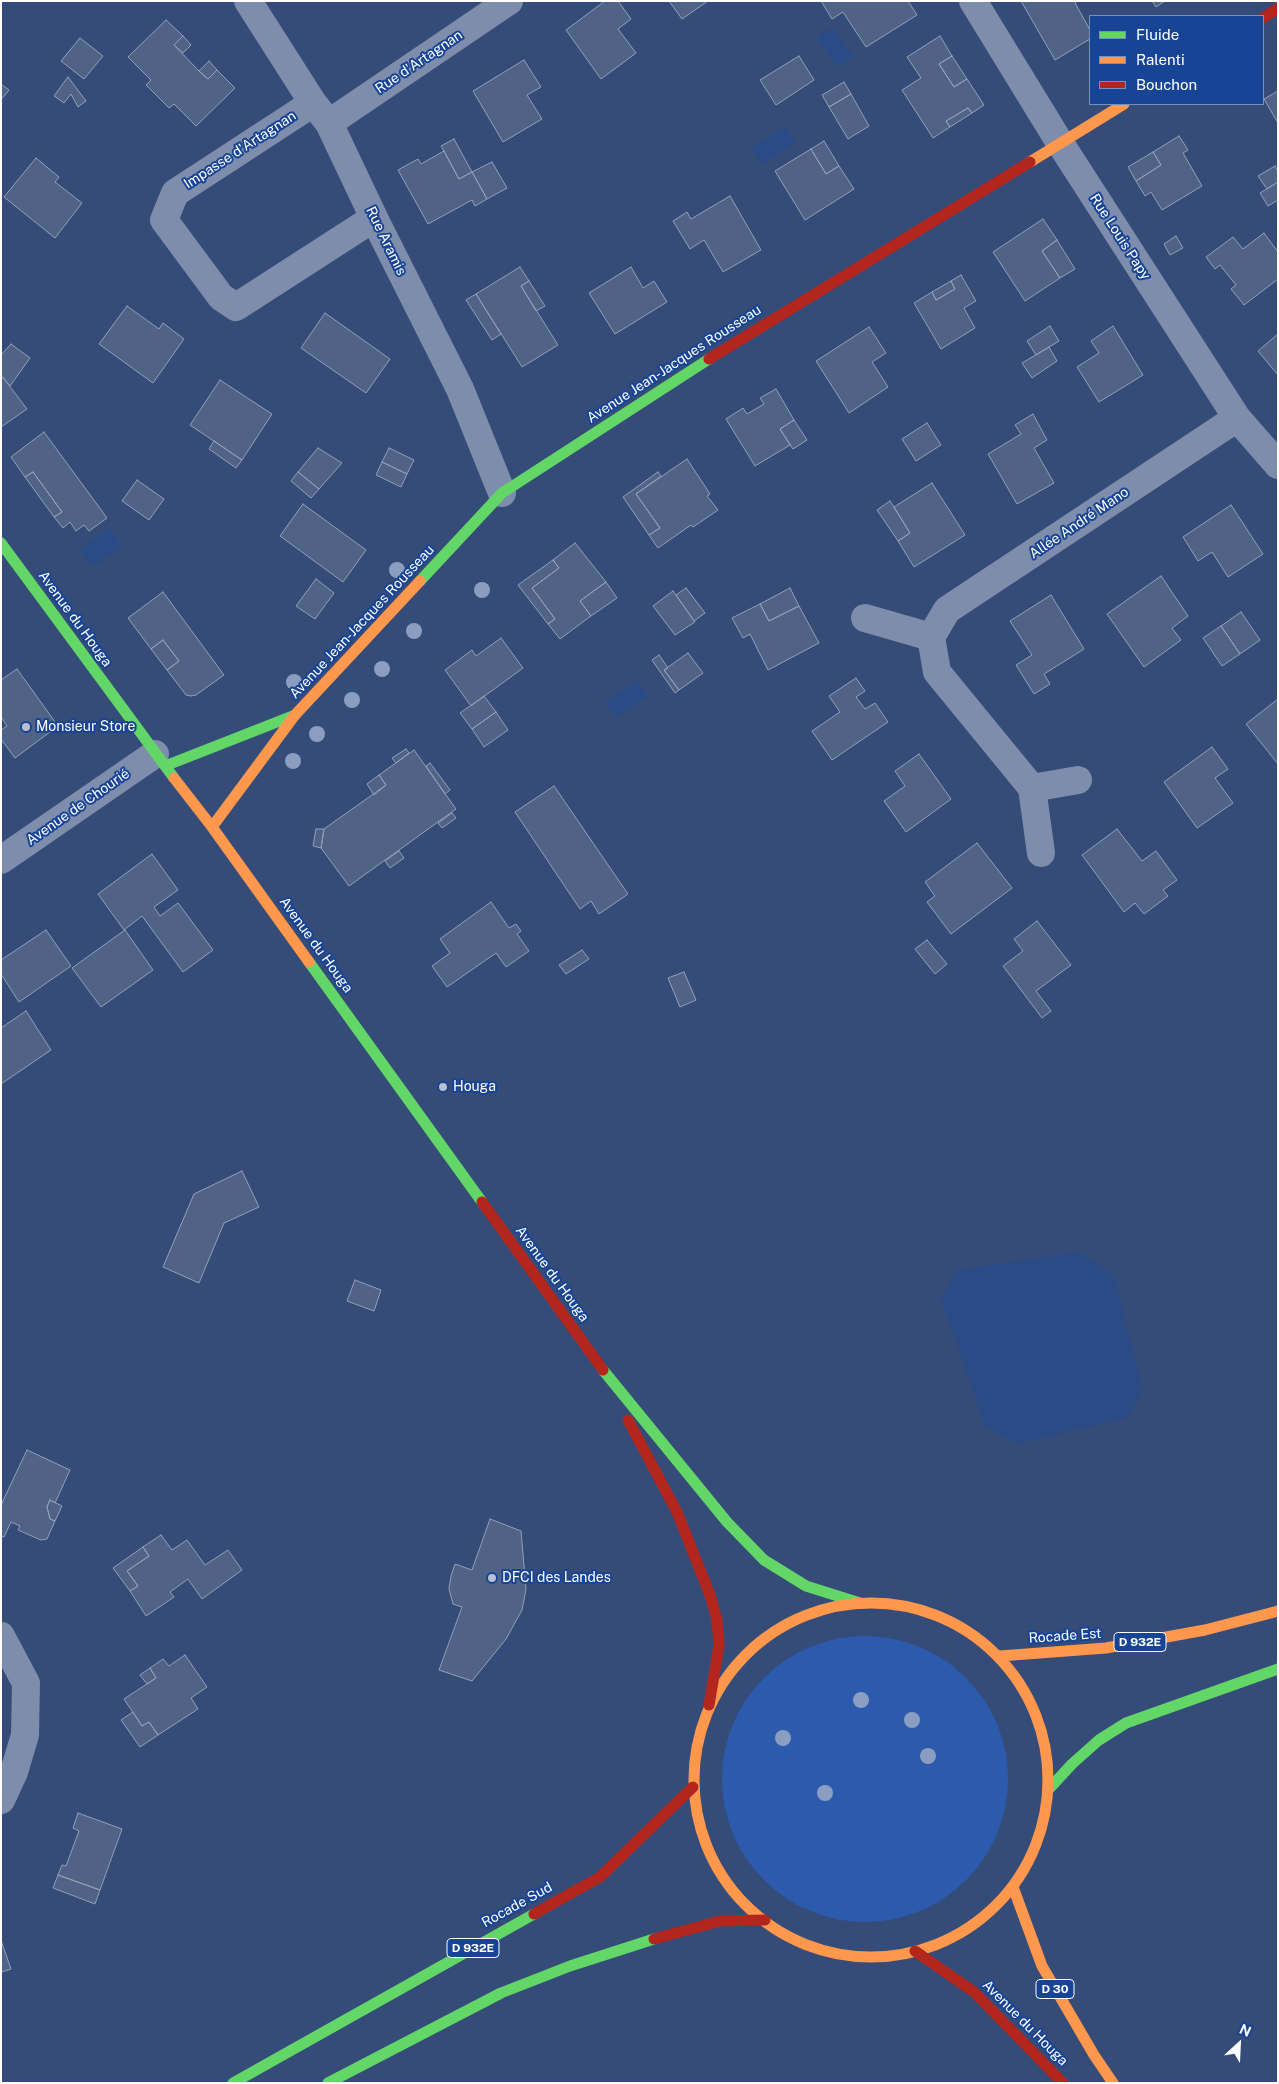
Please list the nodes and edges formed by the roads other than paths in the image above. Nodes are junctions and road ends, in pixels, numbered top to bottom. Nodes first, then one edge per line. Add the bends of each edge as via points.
1 (248, 1) edge
2 (509, 1) edge
3 (972, 1) edge
4 (1278, 8) edge
5 (1264, 17) edge
6 (1122, 105) edge
7 (321, 113) junction
8 (1060, 143) junction
9 (374, 218) junction
10 (1237, 418) junction
11 (1278, 465) edge
12 (502, 493) junction
13 (1, 543) edge
14 (865, 618) dead end
15 (931, 637) junction
16 (295, 716) junction
17 (160, 760) junction
18 (1078, 780) dead end
19 (1032, 788) junction
20 (212, 826) junction
21 (1041, 853) dead end
22 (1, 860) edge
23 (601, 1368) junction
24 (860, 1603) junction
25 (1278, 1611) edge
26 (1, 1636) edge
27 (1000, 1656) junction
28 (1278, 1669) edge
29 (709, 1705) junction
30 (693, 1787) junction
31 (1048, 1790) junction
32 (1, 1800) edge
33 (1013, 1888) junction
34 (764, 1920) junction
35 (915, 1952) junction
36 (233, 2083) edge
37 (328, 2083) edge
38 (1063, 2083) edge
39 (1113, 2083) edge

1 - 7 street, Rue Aramis
2 - 7 street, Rue d'Artagnan
3 - 8 street, Rue Louis Papy
4 - 5 main road
6 - 8 main road, Avenue Jean-Jacques Rousseau
7 - 9 street, Rue Aramis
7 - 9 street, Impasse d'Artagnan via 175,192 164,220 221,297 236,308
8 - 10 street, Rue Louis Papy
8 - 12 main road, Avenue Jean-Jacques Rousseau via 760,326
9 - 12 street, Rue Aramis via 460,389
10 - 11 street, Rue Louis Papy
10 - 15 street, Allée André Mano via 946,610
12 - 16 main road, Avenue Jean-Jacques Rousseau
13 - 17 main road, Avenue du Houga
14 - 15 street
15 - 19 street via 937,672
16 - 17 main road, Avenue Jean-Jacques Rousseau
16 - 20 main road, Avenue Jean-Jacques Rousseau
17 - 20 main road, Avenue du Houga
17 - 22 street, Avenue de Chourié
18 - 19 street
19 - 21 street
20 - 23 main road, Avenue du Houga
23 - 24 main road, Avenue du Houga via 727,1522 764,1560 806,1586
23 - 29 main road, Avenue du Houga via 677,1512 710,1595 717,1620 719,1646
24 - 27 main road via 900,1605 938,1616 973,1635
24 - 29 main road via 813,1612 787,1623 755,1644 729,1672
25 - 27 main road, Rocade Est / D 932E via 1205,1630 1106,1648
26 - 32 street via 26,1683 25,1735
27 - 31 main road via 1030,1700 1045,1744
28 - 31 main road via 1126,1723 1098,1740
29 - 30 main road via 696,1745
30 - 34 main road via 700,1830 718,1869 744,1903
30 - 36 main road, Rocade Sud / D 932E via 600,1876
31 - 33 main road via 1038,1842
33 - 35 main road via 985,1916 952,1938
33 - 39 main road, D 30 via 1042,1966
34 - 35 main road via 810,1946 844,1955 880,1957
34 - 37 main road via 720,1920 570,1966 501,1993
35 - 38 main road, Avenue du Houga via 974,1992

